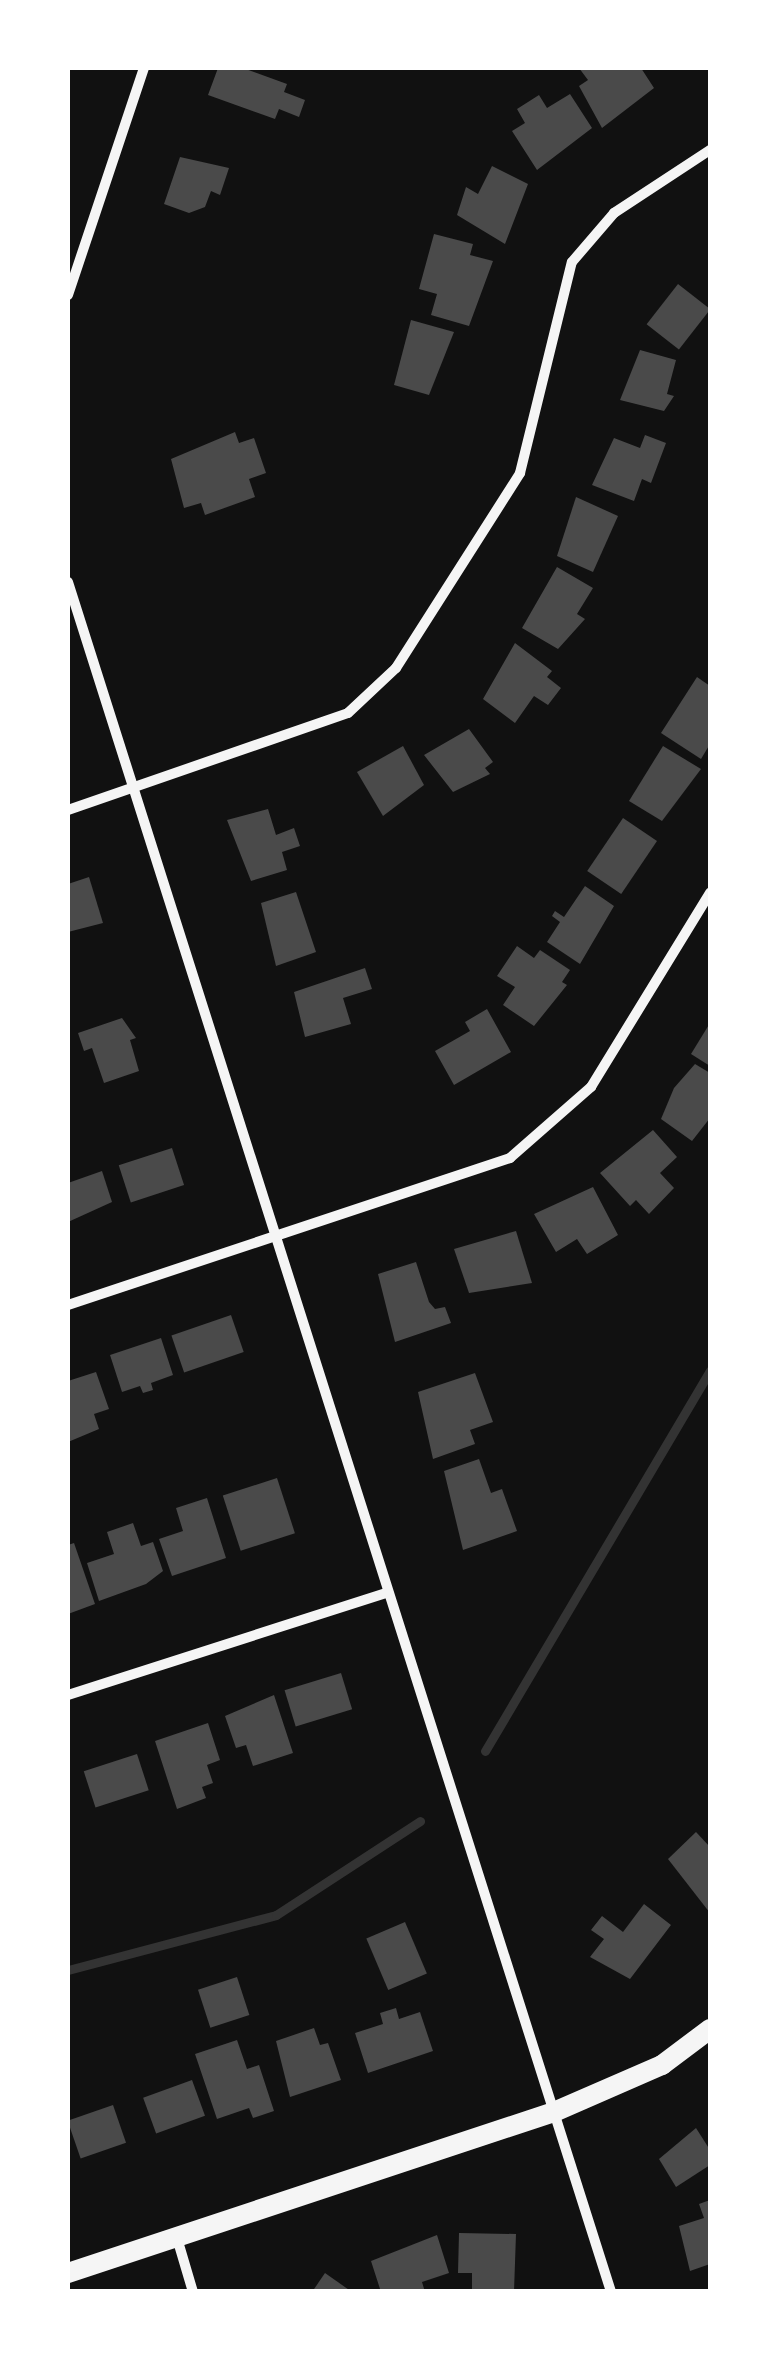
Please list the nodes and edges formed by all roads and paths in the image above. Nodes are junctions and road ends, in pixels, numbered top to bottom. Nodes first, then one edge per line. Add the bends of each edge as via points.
1 (144, 68) edge
2 (710, 150) edge
3 (68, 295) edge
4 (68, 582) edge
5 (135, 788) junction
6 (68, 810) edge
7 (710, 893) edge
8 (272, 1237) junction
9 (68, 1304) edge
10 (386, 1593) junction
11 (68, 1695) edge
12 (710, 2029) edge
13 (554, 2112) junction
14 (177, 2238) junction
15 (68, 2273) edge
16 (193, 2292) edge
17 (611, 2292) edge

1 - 3 street
2 - 5 street via 614,214 572,262 520,473 396,668 348,712
4 - 5 street
5 - 6 street
5 - 8 street
7 - 8 street via 591,1088 510,1158
8 - 9 street
8 - 10 street
10 - 11 street
10 - 13 street
12 - 13 main road via 662,2064
13 - 14 main road
13 - 17 street
14 - 15 main road
14 - 16 street

